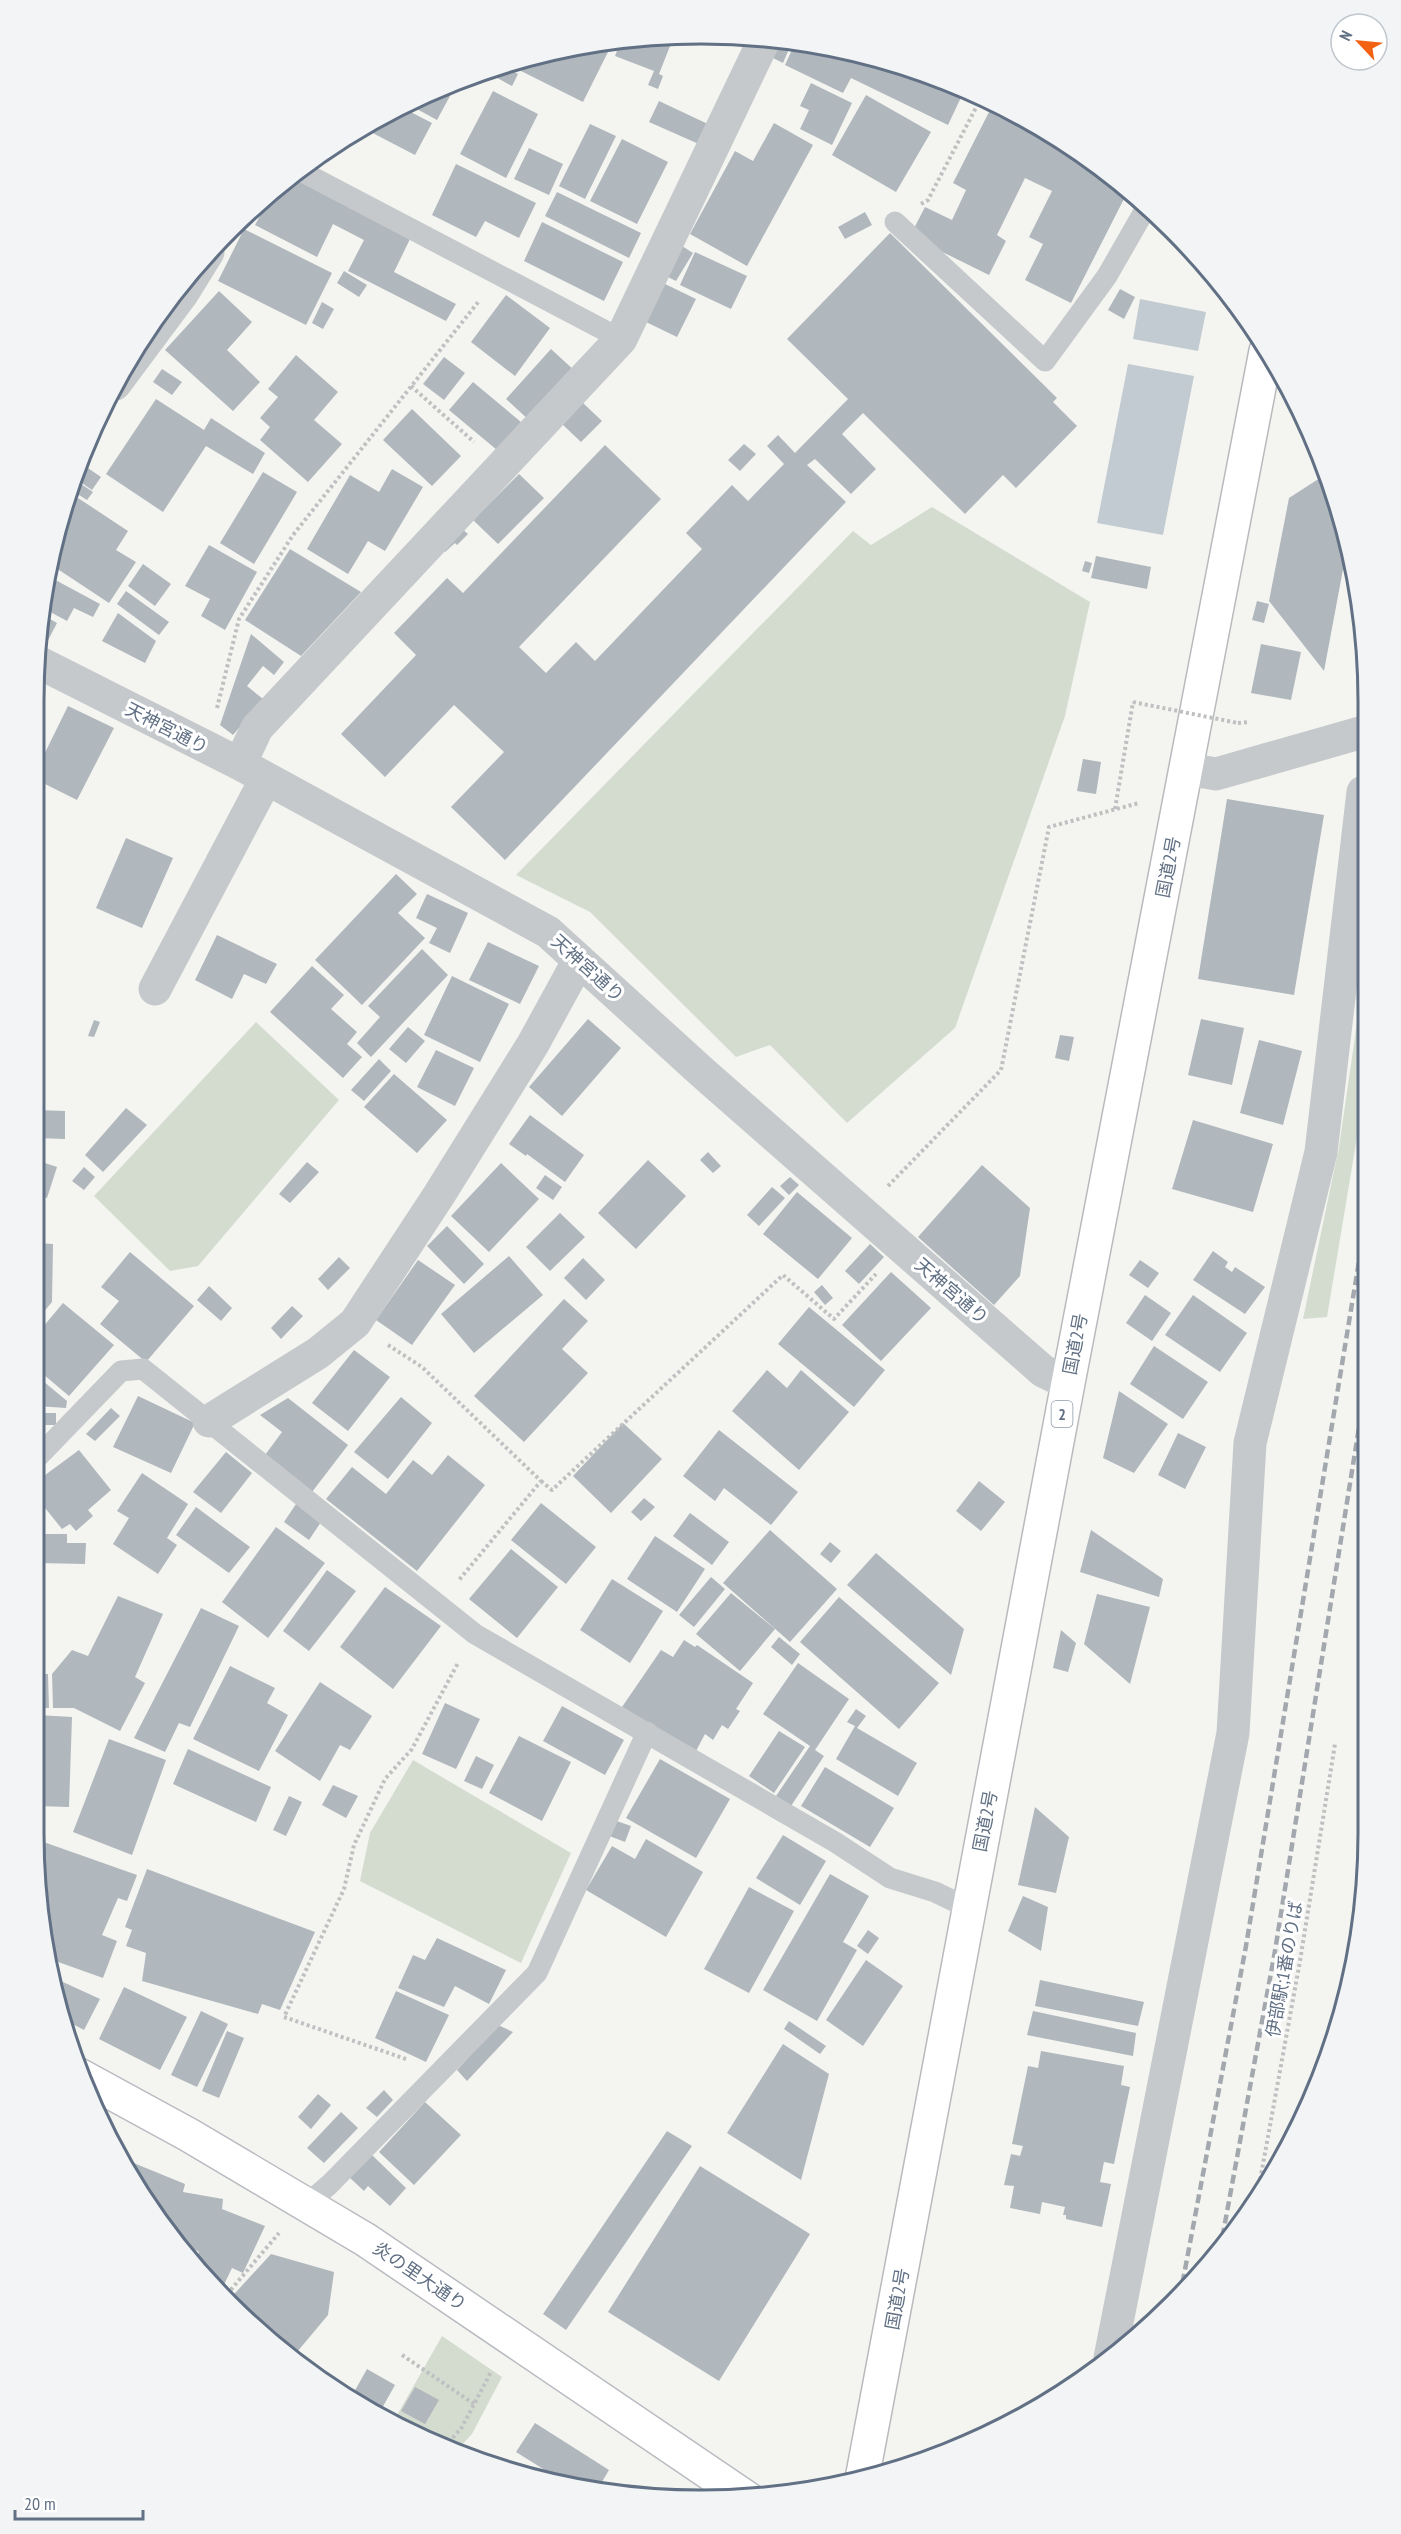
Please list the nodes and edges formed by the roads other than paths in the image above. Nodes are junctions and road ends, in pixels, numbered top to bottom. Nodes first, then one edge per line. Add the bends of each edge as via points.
1 (761, 47) edge
2 (307, 174) edge
3 (1142, 215) edge
4 (895, 222) road end
5 (621, 339) junction
6 (1264, 363) edge
7 (45, 666) edge
8 (1358, 733) edge
9 (1187, 769) junction
10 (253, 772) junction
11 (1358, 835) edge
12 (579, 960) junction
13 (155, 989) dead end
14 (1068, 1383) junction
15 (209, 1421) junction
16 (44, 1451) edge
17 (647, 1732) junction
18 (968, 1908) junction
19 (92, 2081) edge
20 (307, 2204) junction
21 (1113, 2345) edge
22 (864, 2470) edge
23 (734, 2489) edge

1 - 5 street
2 - 5 lane
3 - 4 lane via 1107,276 1045,361
5 - 10 street via 257,728
6 - 9 main road, 国道2号 / 2
7 - 10 street, 天神宮通り
8 - 9 street via 1215,774
9 - 14 main road, 国道2号 / 2
10 - 12 street, 天神宮通り via 548,932
10 - 13 street
11 - 21 street via 1321,1152 1250,1443 1233,1733
12 - 14 street, 天神宮通り via 1043,1371
12 - 15 street via 533,1044 355,1323 318,1353
14 - 18 main road, 国道2号 / 2
15 - 16 lane via 143,1368 121,1371
15 - 17 lane via 475,1634
17 - 18 lane via 890,1878 935,1892
17 - 20 lane via 537,1973
18 - 22 main road, 国道2号 / 2
19 - 20 main road, 炎の里大通り
20 - 23 main road, 炎の里大通り

